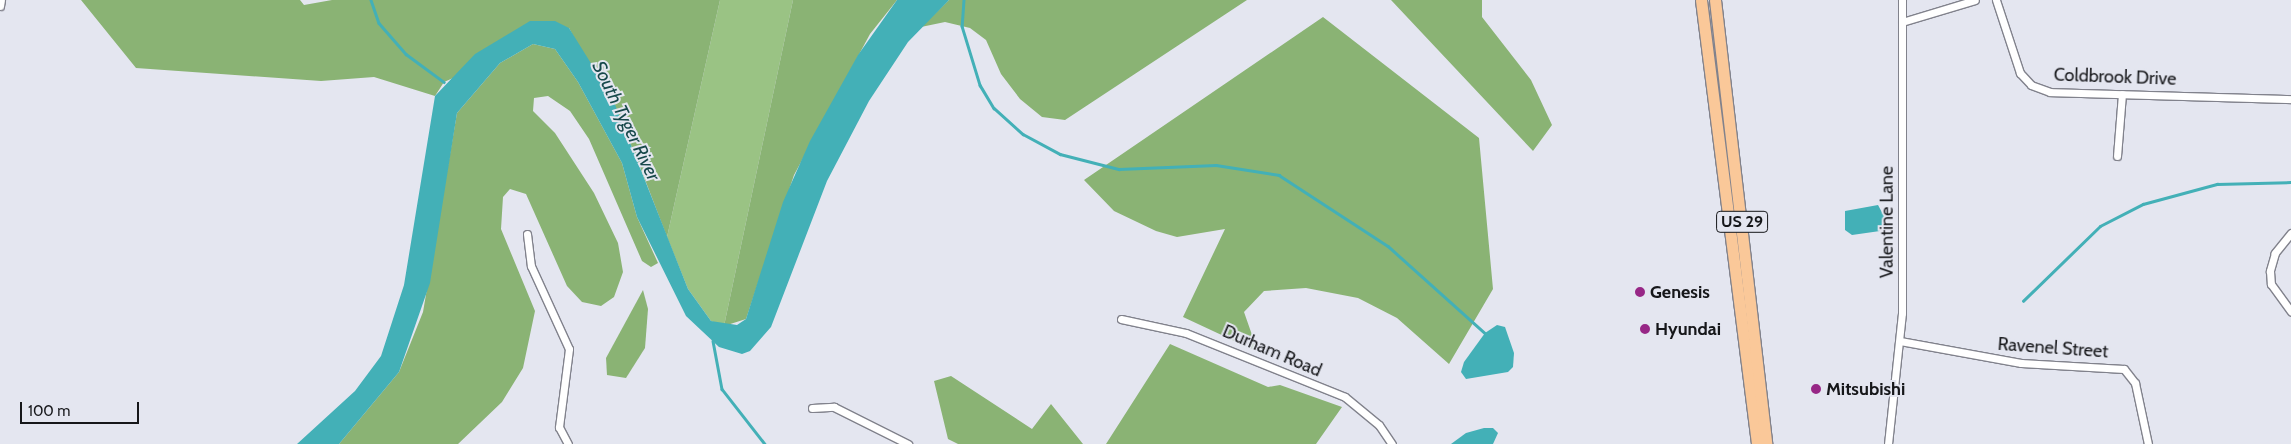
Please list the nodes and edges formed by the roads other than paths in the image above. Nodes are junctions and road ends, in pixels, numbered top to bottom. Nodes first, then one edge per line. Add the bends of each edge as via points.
1 (1, 0) edge
2 (1701, 0) edge
3 (1715, 0) edge
4 (1902, 0) edge
5 (1975, 0) edge
6 (1996, 0) edge
7 (0, 6) edge
8 (1902, 22) junction
9 (2122, 94) junction
10 (2291, 99) edge
11 (1730, 127) junction
12 (1717, 128) junction
13 (2117, 156) dead end
14 (527, 234) dead end
15 (2291, 234) edge
16 (1746, 262) junction
17 (1734, 264) junction
18 (2291, 312) edge
19 (1121, 319) dead end
20 (1900, 340) junction
21 (1745, 356) junction
22 (1758, 356) junction
23 (812, 408) dead end
24 (568, 444) edge
25 (908, 444) edge
26 (1392, 444) edge
27 (1757, 444) edge
28 (1766, 444) edge
29 (1888, 444) edge
30 (2148, 444) edge

1 - 7 street
2 - 12 main road, US 29
3 - 11 main road, US 29
4 - 8 street, Valentine Lane
5 - 8 street
6 - 9 street, Coldbrook Drive via 2020,73 2031,85 2050,92
8 - 20 street, Valentine Lane
9 - 10 street, Coldbrook Drive
9 - 13 street
11 - 12 main road
11 - 16 main road, US 29
12 - 17 main road, US 29
14 - 24 street via 538,283 569,349 559,427
15 - 18 street via 2275,253 2270,271 2271,284
16 - 17 main road
16 - 22 main road, US 29
17 - 21 main road, US 29
19 - 26 street, Durham Road via 1186,333 1345,397 1379,425
20 - 29 street, Valentine Lane
20 - 30 street, Ravenel Street via 2021,363 2124,369 2135,383
21 - 22 main road
21 - 27 main road, US 29
22 - 28 main road, US 29
23 - 25 street via 834,407

